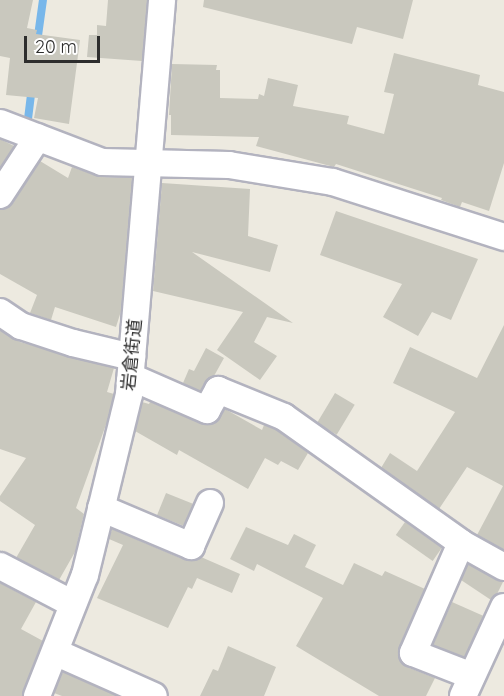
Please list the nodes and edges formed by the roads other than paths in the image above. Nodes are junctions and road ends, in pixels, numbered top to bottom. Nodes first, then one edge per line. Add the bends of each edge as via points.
1 (162, 0) edge
2 (0, 123) edge
3 (38, 137) junction
4 (148, 163) junction
5 (0, 195) edge
6 (504, 237) edge
7 (0, 312) edge
8 (132, 367) junction
9 (210, 503) dead end
10 (101, 508) junction
11 (461, 543) junction
12 (0, 566) edge
13 (504, 567) edge
14 (73, 604) junction
15 (502, 614) edge
16 (55, 652) junction
17 (468, 686) edge
18 (37, 696) edge
19 (154, 696) edge

1 - 4 street, 岩倉街道
2 - 3 street
3 - 4 street via 102,162
3 - 5 street
4 - 6 street via 229,165 333,182
4 - 8 street, 岩倉街道
7 - 8 street via 21,326
8 - 10 street, 岩倉街道
8 - 11 street via 207,410 218,390 284,417
9 - 10 street via 191,546
10 - 14 street, 岩倉街道 via 85,575
11 - 13 street
11 - 17 street via 413,653
12 - 14 street
14 - 16 street, 岩倉街道
15 - 17 street
16 - 18 street, 岩倉街道
16 - 19 street

